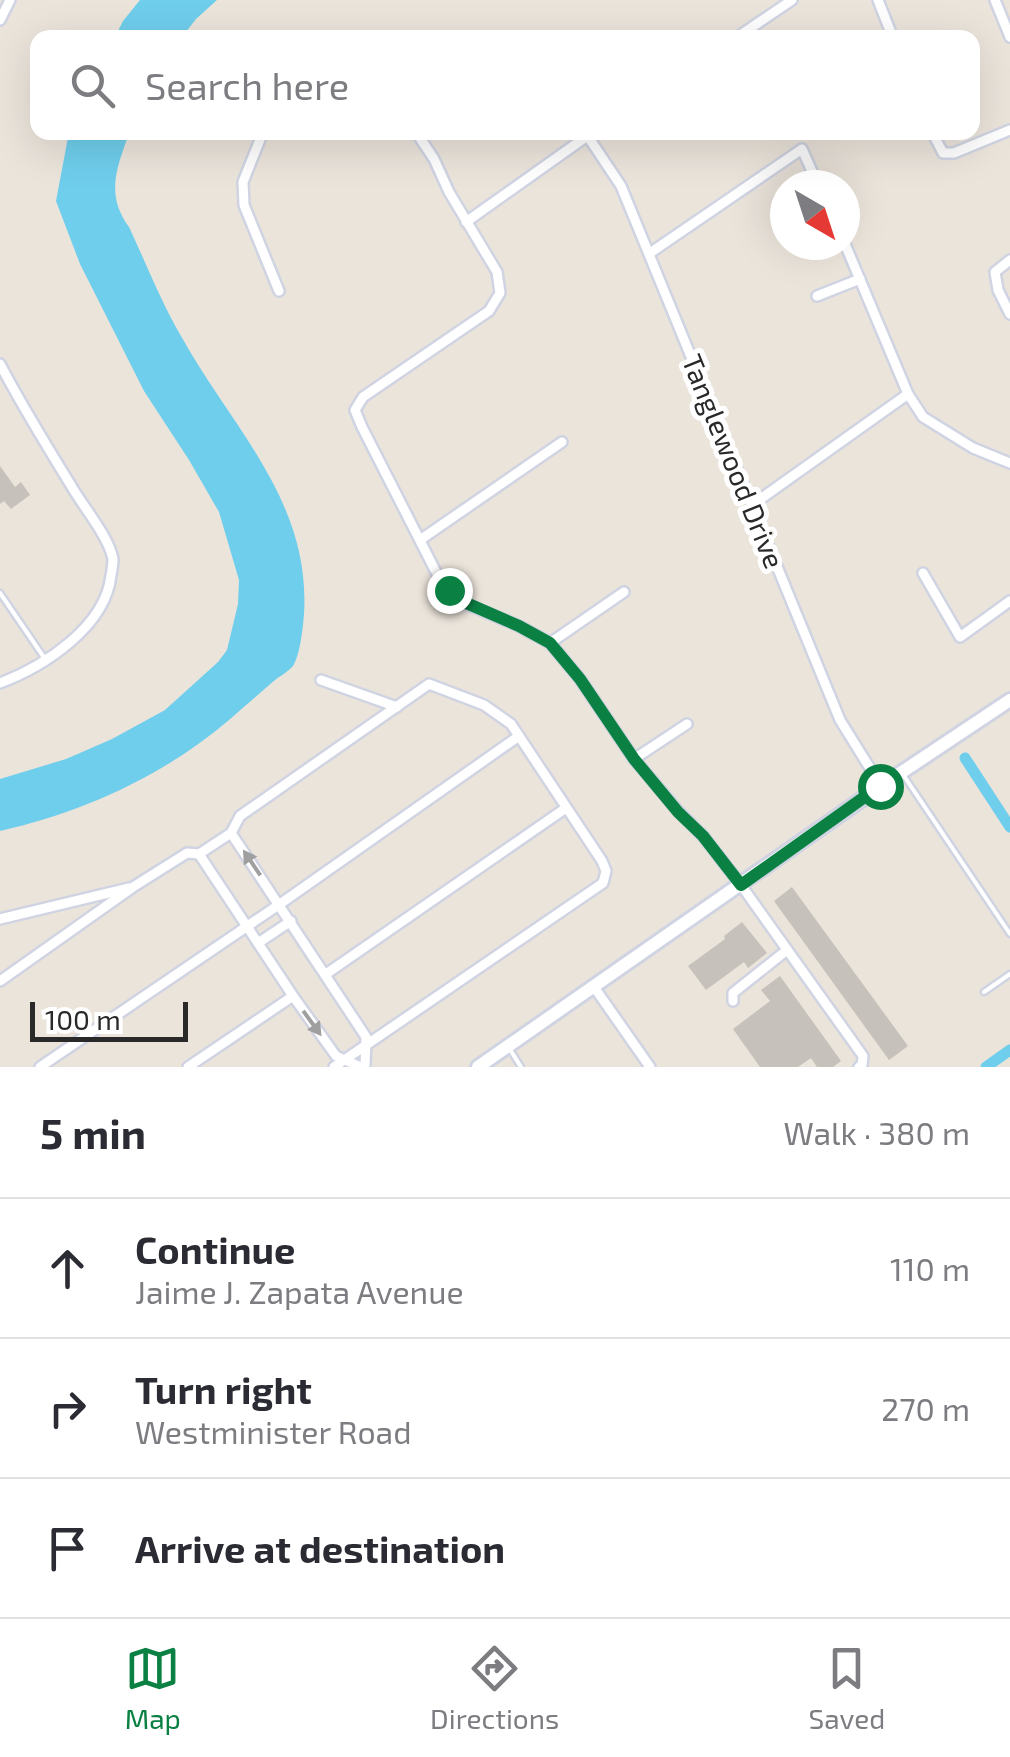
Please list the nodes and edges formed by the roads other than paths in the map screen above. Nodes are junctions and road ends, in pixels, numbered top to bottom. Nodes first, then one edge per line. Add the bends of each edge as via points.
1 (10, 0) edge
2 (792, 0) edge
3 (878, 0) edge
4 (995, 0) edge
5 (0, 20) edge
6 (748, 30) edge
7 (890, 30) edge
8 (1010, 37) edge
9 (1010, 130) edge
10 (260, 140) edge
11 (421, 140) edge
12 (582, 140) edge
13 (594, 140) edge
14 (936, 140) edge
15 (771, 170) edge
16 (811, 170) edge
17 (770, 171) edge
18 (466, 222) junction
19 (650, 253) junction
20 (852, 260) edge
21 (1010, 260) edge
22 (860, 279) junction
23 (280, 291) dead end
24 (817, 296) dead end
25 (1010, 314) edge
26 (0, 364) edge
27 (908, 394) junction
28 (562, 442) dead end
29 (1010, 463) edge
30 (752, 505) junction
31 (420, 540) junction
32 (923, 573) dead end
33 (624, 592) dead end
34 (0, 593) edge
35 (1010, 602) edge
36 (550, 643) junction
37 (45, 659) junction
38 (321, 680) dead end
39 (0, 683) edge
40 (1010, 700) edge
41 (396, 707) junction
42 (687, 724) dead end
43 (519, 736) junction
44 (634, 759) junction
45 (902, 772) junction
46 (880, 786) junction
47 (566, 808) junction
48 (231, 833) junction
49 (199, 854) junction
50 (741, 885) junction
51 (133, 887) junction
52 (280, 904) junction
53 (0, 918) edge
54 (291, 921) junction
55 (247, 926) junction
56 (1010, 934) edge
57 (258, 943) junction
58 (787, 950) junction
59 (326, 974) junction
60 (1010, 974) edge
61 (0, 981) edge
62 (594, 987) junction
63 (984, 992) dead end
64 (293, 996) junction
65 (733, 1002) dead end
66 (366, 1044) junction
67 (508, 1046) junction
68 (344, 1060) junction
69 (40, 1067) edge
70 (188, 1067) edge
71 (334, 1067) edge
72 (363, 1067) edge
73 (478, 1067) edge
74 (521, 1067) edge
75 (650, 1067) edge
76 (859, 1067) edge

1 - 5 street
2 - 6 street
3 - 7 street
4 - 8 street
9 - 14 street via 954,154 942,153
10 - 23 street via 243,182 244,205
11 - 18 street
12 - 18 street
13 - 19 street, Tanglewood Drive
15 - 16 street via 802,149
17 - 19 street
18 - 31 street via 497,272 500,293 489,311 363,397 355,410
19 - 30 street, Tanglewood Drive
20 - 22 street
21 - 25 street via 994,272
22 - 24 street
22 - 27 street
26 - 37 street via 113,560 110,588 95,617
27 - 29 street via 923,417 951,436
27 - 30 street
28 - 31 street
30 - 46 street, Tanglewood Drive via 840,720
31 - 36 street via 438,576 464,602
32 - 35 street via 960,637
33 - 36 street
34 - 37 lane
36 - 44 street
37 - 39 street
38 - 41 street
40 - 45 street
41 - 43 street via 430,684 498,713
41 - 48 street via 240,816
42 - 44 street
43 - 47 street
43 - 52 street
44 - 50 street
45 - 46 street
45 - 56 lane
46 - 50 street
47 - 59 street
47 - 66 street via 602,861 603,884
48 - 49 street
52 -> 48 street
49 - 51 street via 187,853
49 - 55 street
50 - 58 street
50 - 62 street
51 - 53 street
51 - 61 street
52 - 54 street
52 - 55 street
54 - 57 street
54 - 59 street
55 - 57 street
55 - 69 street
57 - 64 street
58 - 65 street via 733,993
58 - 76 street via 862,1056
59 - 66 street
60 - 63 lane
62 - 67 street
62 - 75 street
64 -> 68 street
64 - 70 street
66 - 68 street
66 - 72 street
67 - 73 street
67 - 74 lane
68 - 71 street
68 - 72 street

